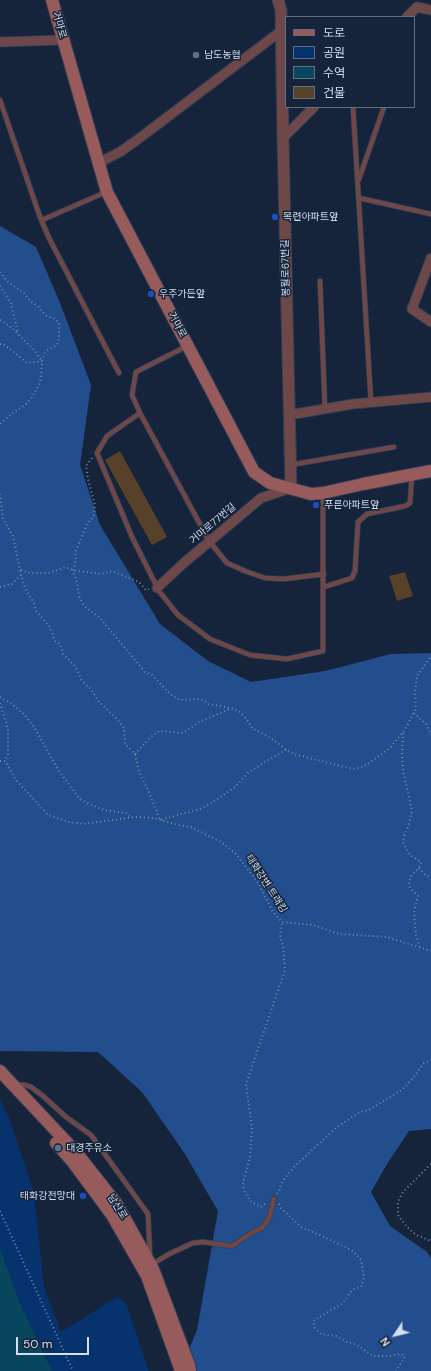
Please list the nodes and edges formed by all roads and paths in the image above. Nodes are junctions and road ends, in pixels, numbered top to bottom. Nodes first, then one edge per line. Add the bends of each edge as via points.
1 (52, 0) edge
2 (278, 0) edge
3 (431, 10) edge
4 (408, 16) edge
5 (281, 31) junction
6 (63, 40) junction
7 (0, 42) edge
8 (0, 100) edge
9 (313, 108) edge
10 (353, 108) edge
11 (384, 108) edge
12 (283, 138) junction
13 (98, 163) junction
14 (358, 182) junction
15 (107, 192) junction
16 (358, 198) junction
17 (431, 214) edge
18 (42, 220) junction
19 (431, 258) edge
20 (0, 272) edge
21 (320, 281) dead end
22 (0, 286) edge
23 (0, 320) edge
24 (431, 322) edge
25 (18, 335) junction
26 (0, 344) edge
27 (187, 346) junction
28 (42, 361) junction
29 (119, 373) dead end
30 (431, 397) edge
31 (372, 402) junction
32 (325, 410) junction
33 (140, 413) junction
34 (289, 415) junction
35 (0, 424) edge
36 (394, 447) dead end
37 (97, 453) junction
38 (290, 465) junction
39 (431, 472) edge
40 (412, 475) junction
41 (291, 488) junction
42 (323, 493) junction
43 (0, 494) edge
44 (209, 541) junction
45 (21, 570) junction
46 (73, 570) junction
47 (324, 574) junction
48 (21, 576) junction
49 (0, 587) edge
50 (324, 587) junction
51 (157, 588) junction
52 (431, 656) edge
53 (0, 697) edge
54 (0, 703) edge
55 (231, 708) junction
56 (414, 713) junction
57 (404, 731) junction
58 (431, 735) edge
59 (286, 750) junction
60 (135, 754) junction
61 (0, 761) edge
62 (5, 761) junction
63 (132, 818) junction
64 (160, 820) junction
65 (419, 868) junction
66 (431, 877) edge
67 (282, 922) junction
68 (420, 947) junction
69 (431, 951) edge
70 (431, 1060) edge
71 (0, 1071) edge
72 (0, 1082) edge
73 (13, 1085) junction
74 (431, 1164) edge
75 (274, 1199) junction
76 (0, 1211) edge
77 (431, 1241) edge
78 (151, 1265) junction
79 (73, 1371) edge
80 (181, 1371) edge
81 (190, 1371) edge
82 (396, 1371) edge

1 - 6 main road, 거마로
2 - 5 street, 봉월로67번길 via 281,10
3 - 4 street via 417,7
5 - 12 street, 봉월로67번길
5 - 13 street via 137,140
6 - 7 street
6 - 13 main road, 거마로
8 - 18 lane
9 - 12 street
10 - 14 lane
11 - 14 lane
12 - 34 street, 봉월로67번길
13 - 15 main road, 거마로
14 - 16 lane
15 - 18 lane
15 - 27 main road, 거마로
16 - 17 lane
16 - 31 lane
18 - 29 lane
19 - 24 street via 412,309
20 - 28 path via 8,282 38,306 44,315 59,323 57,345 46,351
21 - 32 lane
22 - 25 path via 11,303
23 - 25 path
25 - 28 path
26 - 28 path via 27,363
27 - 33 lane via 136,372 132,394
27 - 41 main road, 거마로 via 254,472 270,483
28 - 35 path via 37,390 25,406
30 - 31 street
31 - 32 street
32 - 34 street
33 - 37 lane via 107,436
33 - 44 lane
34 - 38 street, 봉월로67번길
36 - 38 lane
37 - 46 path via 86,466 96,505 94,516 87,524 75,553
37 - 51 lane via 132,537
38 - 41 street, 봉월로67번길
39 - 40 main road, 거마로
40 - 42 main road, 거마로
40 - 50 lane via 410,503 367,514 358,522 355,571 352,578
41 - 42 main road, 거마로 via 311,494
41 - 44 street, 거마로77번길 via 261,498
42 - 47 lane
43 - 45 path via 3,519 12,536
44 - 47 lane via 227,562 265,578 284,579
44 - 51 street, 거마로77번길
45 - 46 path via 30,573 49,573 65,567
45 - 48 path
46 - 51 path via 101,574 112,571 139,582 146,590
46 - 55 path via 84,606 100,618 145,672 152,675 170,694 180,700 201,699 209,704
47 - 50 lane
48 - 49 path via 12,584
48 - 60 path via 36,611 50,627 63,654 75,666 82,681 99,702 124,728 125,744
50 - 51 lane via 322,651 287,659 250,655 210,639 178,615
52 - 56 path via 417,676
53 - 63 path via 24,714 59,772 80,798 104,810 126,813
54 - 62 path via 8,729 8,754
55 - 59 path via 240,712 252,728
55 - 60 path via 199,722 183,733 159,731
56 - 57 path
56 - 58 path via 426,724
57 - 59 path via 389,749 363,767 353,769
57 - 65 path via 403,770 412,811 403,842 410,854 421,862
59 - 64 path via 248,773 235,787 210,804
60 - 64 path via 139,772
61 - 62 path
62 - 63 path, 태화강변 트래킹 via 16,780 48,815 83,824
63 - 64 path, 태화강변 트래킹
64 - 67 path, 태화강변 트래킹 via 191,827 221,842 236,854
65 - 66 path via 426,876
65 - 68 path via 408,882 418,896 414,912
67 - 68 path, 태화강변 트래킹 via 313,925 339,934 387,937
67 - 75 path via 280,937 285,970 246,1084 252,1128 250,1157 243,1183 250,1201 261,1207
68 - 69 path, 태화강변 트래킹
70 - 75 path via 424,1063 403,1089 337,1127 295,1166 284,1179
71 - 73 main road, 남산로
72 - 80 main road, 남산로 via 72,1161 112,1215 147,1276
73 - 78 main road, 남산로 via 75,1152 116,1203
73 - 78 lane via 31,1087 91,1135 148,1214
74 - 77 path via 403,1192 398,1202 398,1215 416,1235
75 - 78 lane via 269,1218 262,1228 232,1246 193,1243
75 - 82 path via 277,1198 281,1208 302,1227 353,1251 361,1260 364,1277 362,1286 352,1290 343,1303 313,1321 315,1328 320,1334 336,1336 357,1345 373,1356 401,1354 405,1358
76 - 79 path
78 - 81 main road, 남산로

